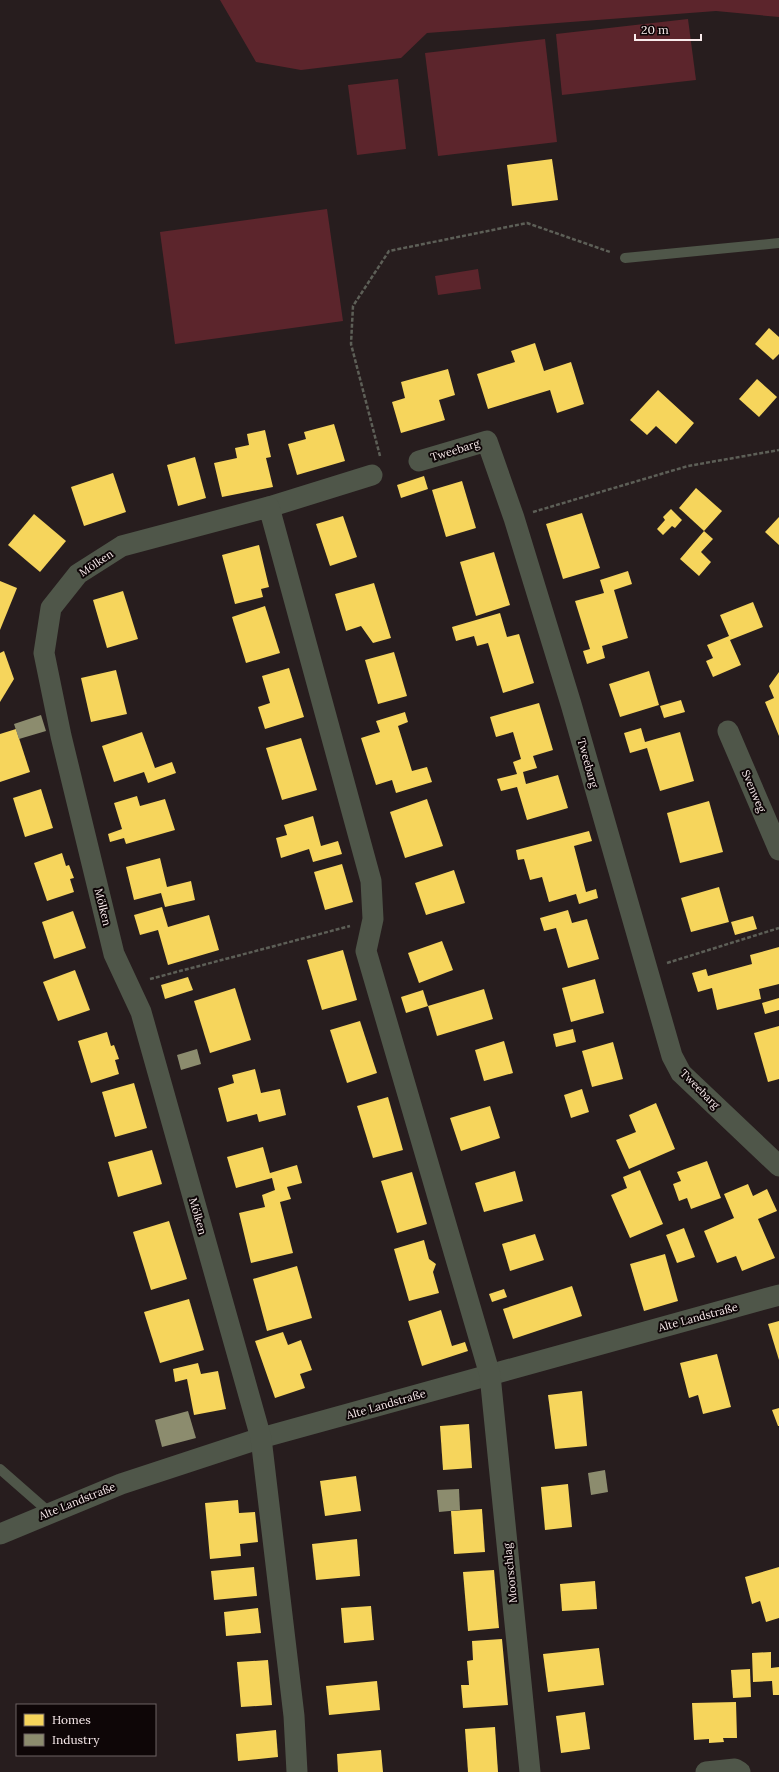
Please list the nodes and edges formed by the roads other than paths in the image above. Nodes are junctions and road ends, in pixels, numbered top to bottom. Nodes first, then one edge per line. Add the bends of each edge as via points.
1 (779, 243) edge
2 (626, 258) road end
3 (419, 461) dead end
4 (378, 472) road end
5 (269, 507) junction
6 (728, 731) dead end
7 (779, 850) edge
8 (779, 1166) edge
9 (779, 1295) edge
10 (490, 1374) junction
11 (261, 1438) junction
12 (0, 1469) edge
13 (49, 1512) junction
14 (0, 1534) edge
15 (297, 1772) edge
16 (530, 1772) edge
17 (706, 1772) edge
18 (740, 1772) edge

1 - 2 lane
3 - 8 street, Tweebarg via 487,440 514,518 571,704 672,1056 681,1073
4 - 5 street, Mölken
5 - 10 street via 371,881 373,919 366,951
5 - 11 street, Mölken via 122,546 78,574 51,608 44,653 61,736 114,954 141,1012
6 - 7 street, Svenweg
9 - 10 street, Alte Landstraße
10 - 11 street, Alte Landstraße
10 - 16 street, Moorschlag
11 - 13 street, Alte Landstraße via 121,1484
11 - 15 street via 294,1716
12 - 13 lane
13 - 14 street, Alte Landstraße
17 - 18 street via 736,1769

